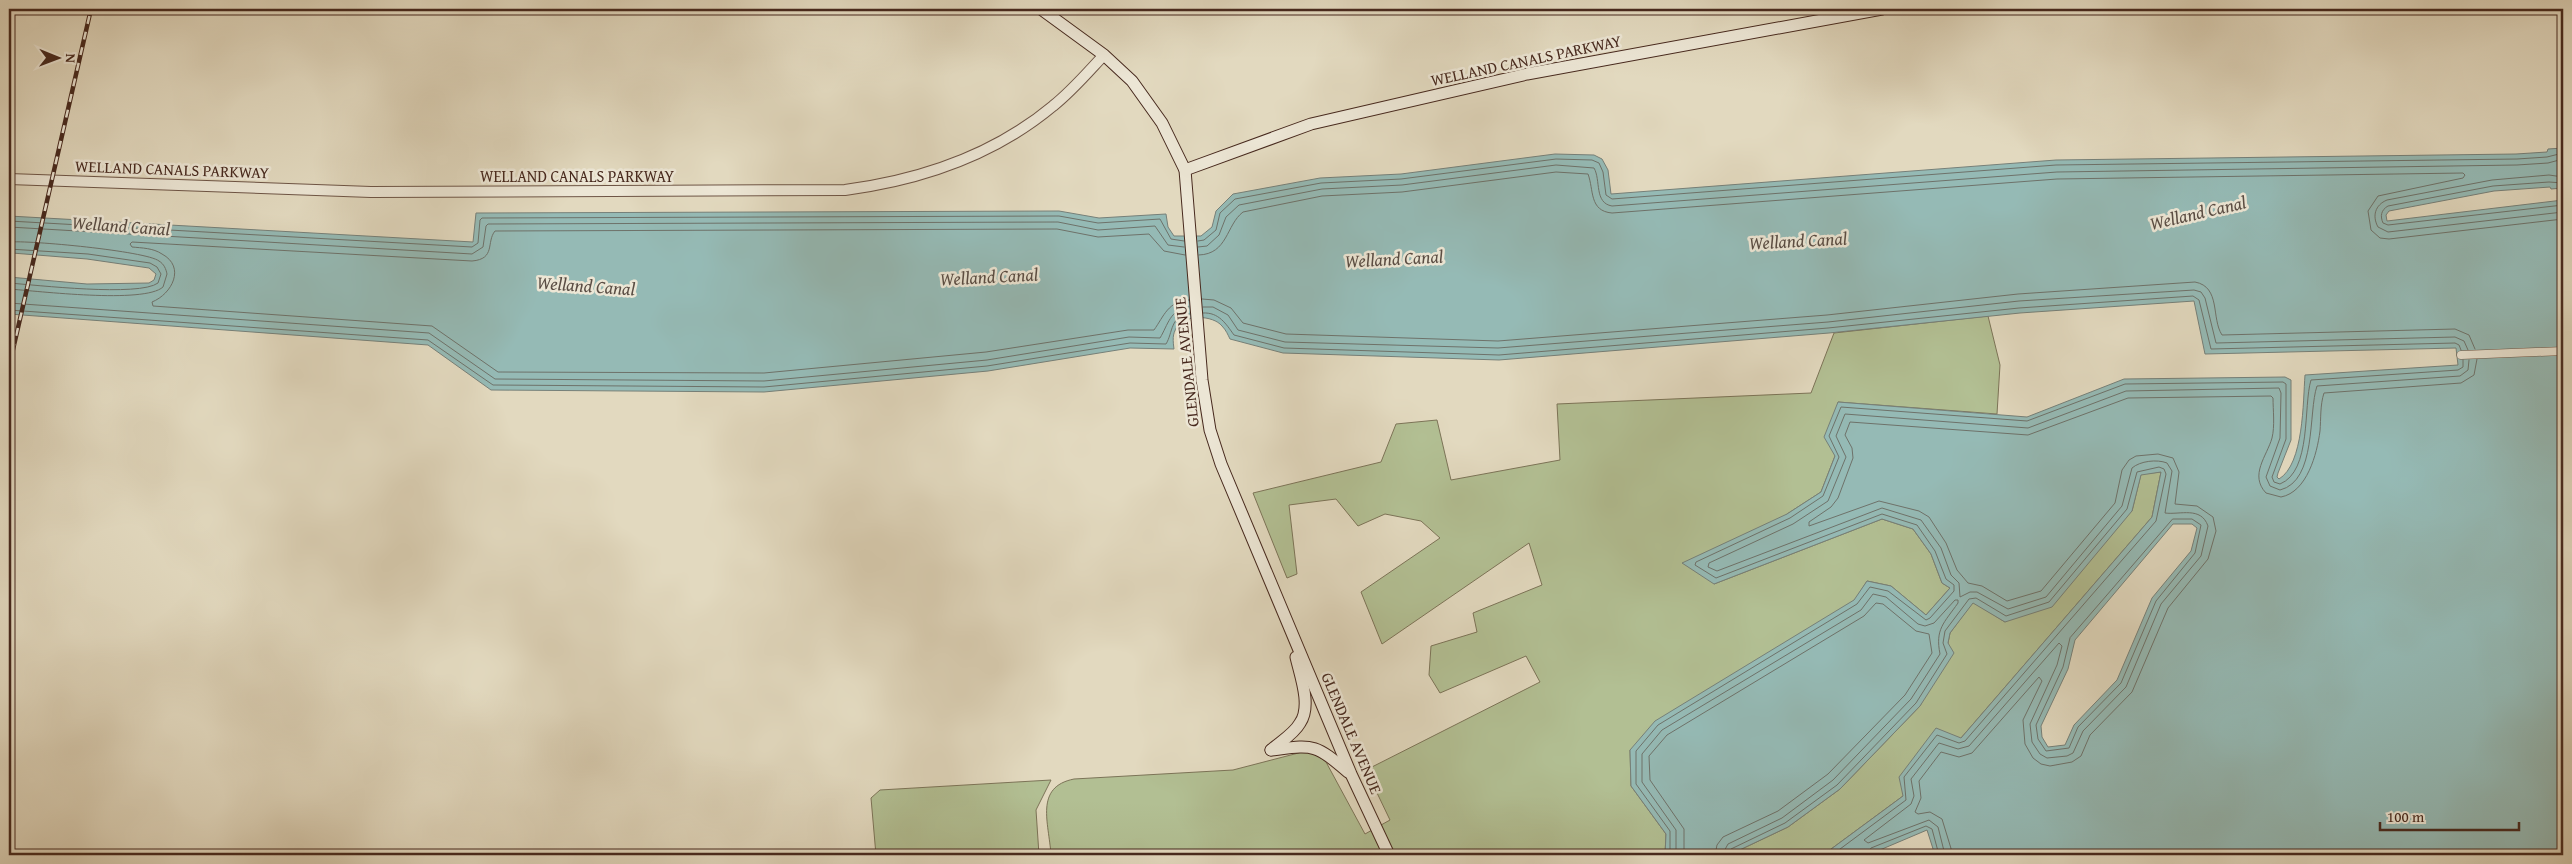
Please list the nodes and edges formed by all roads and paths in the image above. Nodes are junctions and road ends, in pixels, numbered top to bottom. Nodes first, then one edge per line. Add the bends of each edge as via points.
1 (1041, 9) edge
2 (1882, 9) edge
3 (1104, 55) junction
4 (1185, 170) junction
5 (9, 178) edge
6 (2563, 351) edge
7 (2462, 355) dead end
8 (1292, 634) junction
9 (1350, 774) junction
10 (1389, 855) edge

1 - 3 main road, GLENDALE AVENUE
2 - 4 main road, WELLAND CANALS PARKWAY via 1528,74 1311,124
3 - 4 main road, GLENDALE AVENUE via 1149,101
3 - 5 street, WELLAND CANALS PARKWAY via 1052,108 999,144 920,176 845,190 371,192
4 - 8 main road, GLENDALE AVENUE via 1197,325 1210,430
6 - 7 street
8 - 9 main road, GLENDALE AVENUE
8 - 9 main road via 1304,713 1300,723 1271,750 1310,747 1324,751
9 - 10 main road, GLENDALE AVENUE

